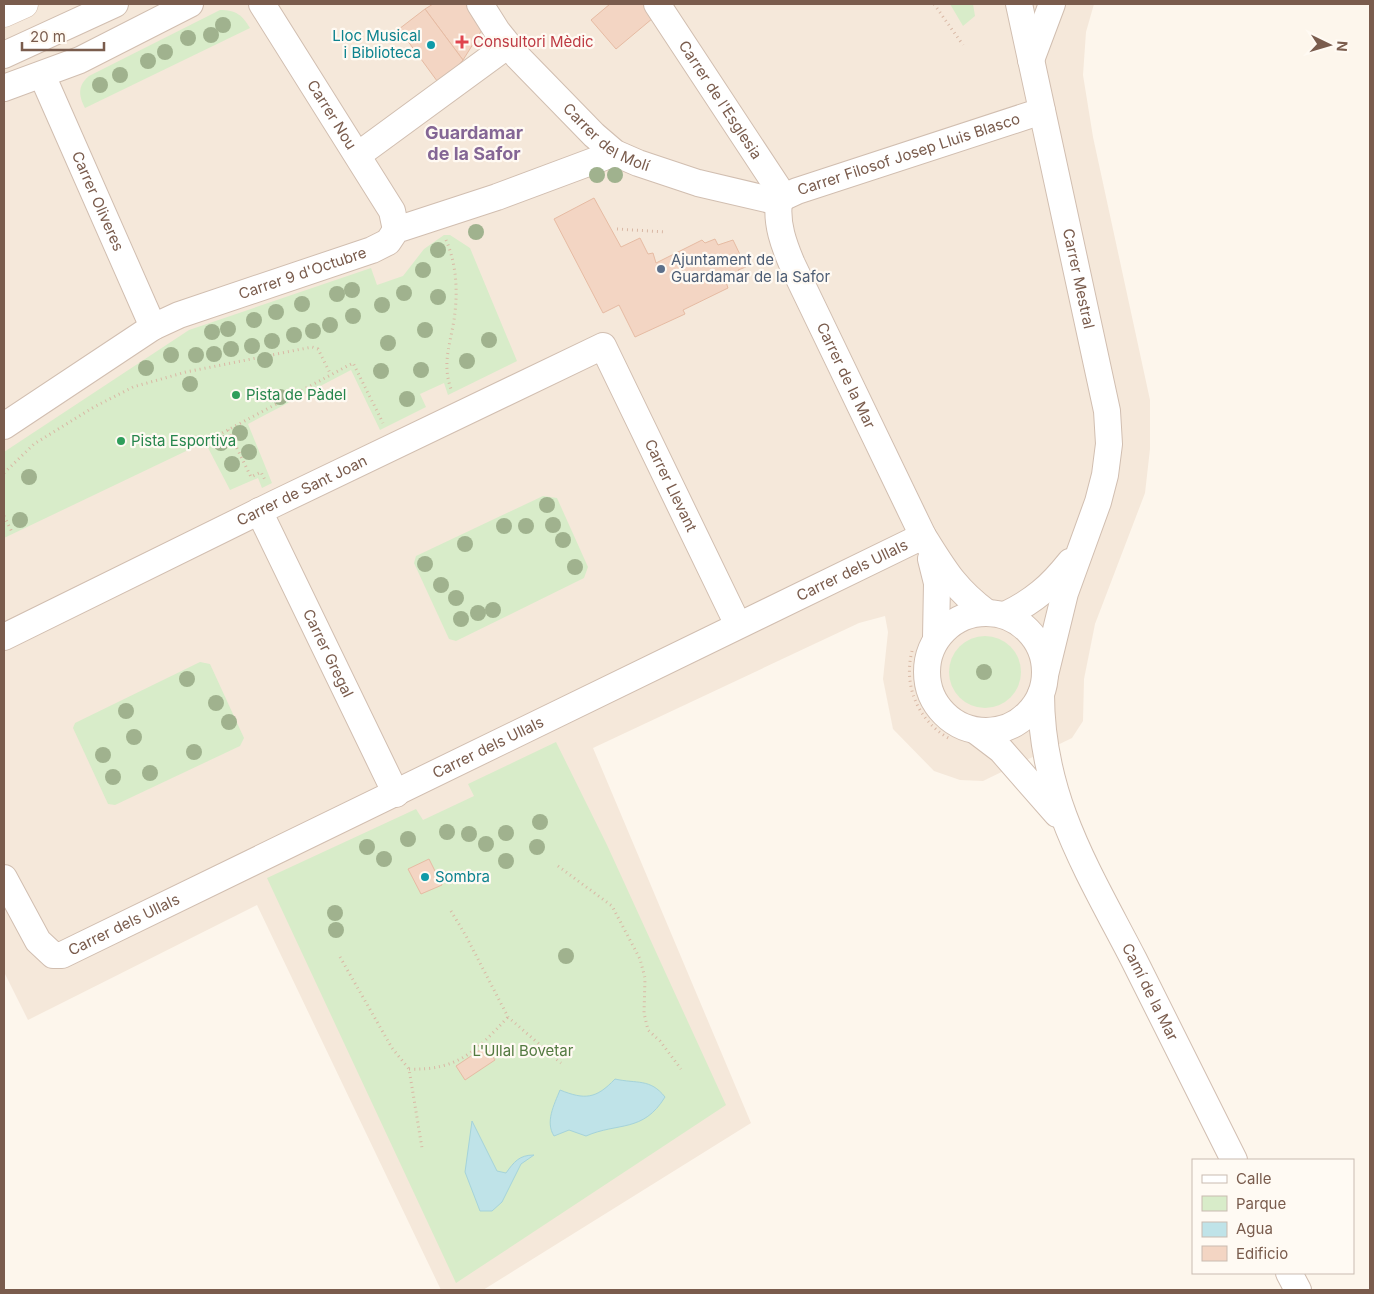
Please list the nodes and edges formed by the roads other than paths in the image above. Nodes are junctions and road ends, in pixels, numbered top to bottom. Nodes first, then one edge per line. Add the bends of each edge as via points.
1 (24, 4) edge
2 (115, 4) edge
3 (190, 4) edge
4 (262, 4) edge
5 (480, 4) edge
6 (657, 4) edge
7 (1019, 4) edge
8 (1052, 4) edge
9 (4, 13) edge
10 (508, 45) junction
11 (4, 55) edge
12 (1031, 60) junction
13 (42, 75) junction
14 (4, 88) edge
15 (1042, 110) junction
16 (615, 152) junction
17 (358, 155) junction
18 (782, 200) junction
19 (396, 230) junction
20 (153, 327) junction
21 (603, 346) joint
22 (4, 426) edge
23 (267, 507) junction
24 (925, 540) junction
25 (1079, 552) junction
26 (995, 613) junction
27 (738, 625) junction
28 (4, 637) edge
29 (925, 641) junction
30 (1043, 685) junction
31 (967, 737) junction
32 (396, 794) junction
33 (1065, 824) junction
34 (4, 878) edge
35 (1233, 1159) edge
36 (1290, 1274) edge
37 (1298, 1290) edge

1 - 9 main road
2 - 11 street
3 - 13 street via 80,60
4 - 17 street, Carrer Nou
5 - 10 street, Carrer del Molí
6 - 18 street, Carrer de l'Esglesia
7 - 12 street, Carrer Mestral
8 - 12 street
10 - 16 street, Carrer del Molí via 594,135
10 - 17 street
12 - 15 street, Carrer Mestral
13 - 14 street
13 - 20 street, Carrer Oliveres
15 - 18 street, Carrer Filosof Josep Lluis Blasco
15 - 25 street, Carrer Mestral via 1108,411 1109,444 1105,475
16 - 18 street, Carrer del Molí via 698,183
16 - 19 street, Carrer 9 d'Octubre via 497,197
17 - 19 street, Carrer Nou via 392,211
18 - 24 street, Carrer de la Mar via 778,211 782,238 792,264
19 - 20 street, Carrer 9 d'Octubre via 388,242 372,250 196,308
20 - 22 street, Carrer 9 d'Octubre
21 - 23 street, Carrer de Sant Joan
21 - 27 street, Carrer Llevant
23 - 28 street, Carrer de Sant Joan
23 - 32 street, Carrer Gregal
24 - 26 street, Carrer de la Mar via 946,575 964,596
24 - 27 street, Carrer dels Ullals
24 - 29 street, Carrer de la Mar via 937,583
25 - 26 street, Carrer Mestral via 1049,587 1026,604
25 - 30 street, Carrer Mestral via 1065,593
26 - 29 street via 967,615
26 - 30 street via 1022,624 1035,638 1044,655
27 - 32 street, Carrer dels Ullals
29 - 31 street via 928,656 926,675 931,694 941,712
30 - 31 street via 1031,712 1015,724
30 - 33 street, Camí de la Mar via 1041,724 1046,757
31 - 33 street, Camí de la Mar via 1001,750
32 - 34 street, Carrer dels Ullals via 71,952 53,955 38,942
33 - 35 street, Camí de la Mar
36 - 37 street

